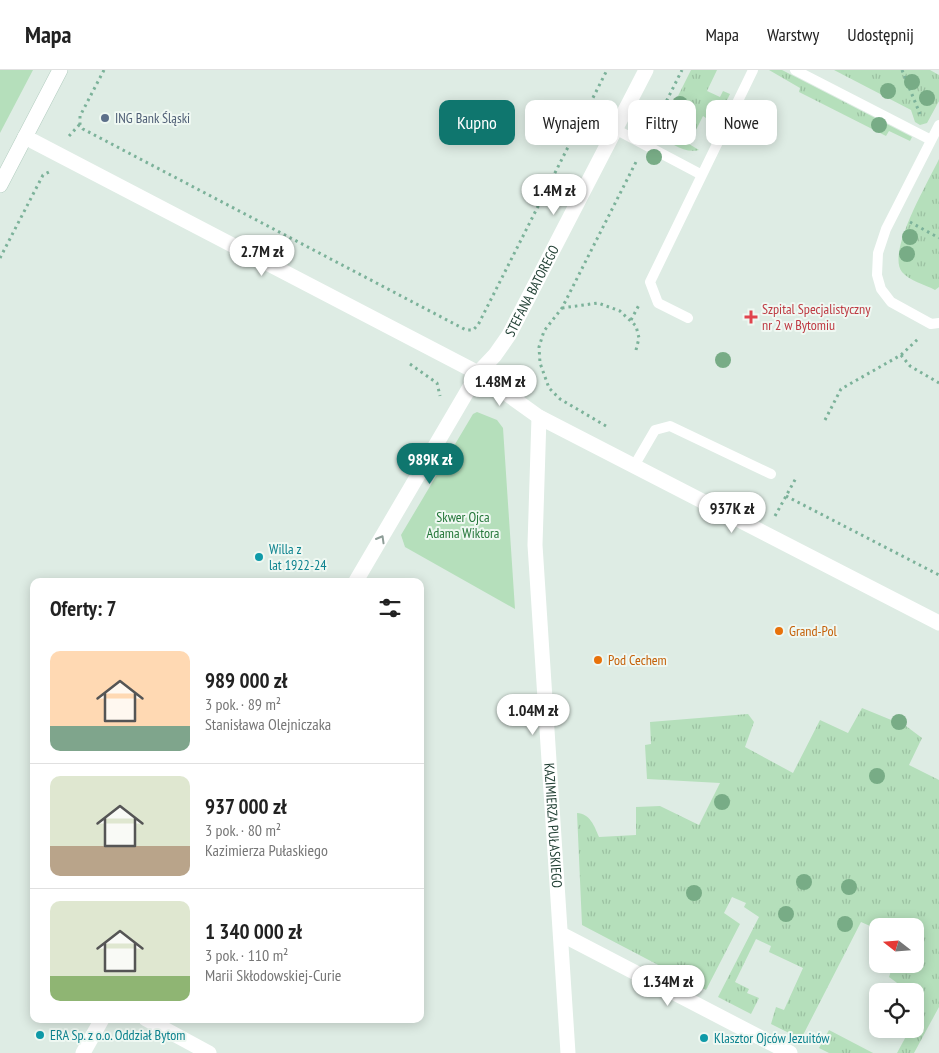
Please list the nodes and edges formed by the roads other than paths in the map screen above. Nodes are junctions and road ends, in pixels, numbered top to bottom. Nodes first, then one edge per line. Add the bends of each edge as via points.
1 (60, 70) edge
2 (646, 70) edge
3 (753, 70) edge
4 (795, 70) edge
5 (618, 123) edge
6 (939, 125) edge
7 (618, 131) edge
8 (25, 137) junction
9 (931, 140) junction
10 (607, 145) edge
11 (702, 175) junction
12 (0, 185) edge
13 (688, 318) dead end
14 (935, 324) edge
15 (478, 373) junction
16 (539, 417) junction
17 (634, 466) junction
18 (771, 474) dead end
19 (358, 578) edge
20 (939, 624) edge
21 (561, 934) junction
22 (100, 1023) edge
23 (153, 1023) edge
24 (83, 1053) edge
25 (209, 1053) edge
26 (568, 1053) edge
27 (790, 1053) edge

1 - 8 street
2 - 5 street, STEFANA BATOREGO
3 - 11 lane
4 - 9 lane
6 - 9 lane
7 - 11 lane
8 - 12 street
8 - 15 street
9 - 14 lane via 878,253 877,275 881,289 891,302
10 - 15 street, STEFANA BATOREGO via 509,335
11 - 13 lane via 650,282 658,303
15 - 16 street
19 -> 15 street, STEFANA BATOREGO
16 - 17 street
16 - 21 street, KAZIMIERZA PUŁASKIEGO via 536,545
17 - 18 lane via 655,430 670,426
17 - 20 street
21 - 26 street, KAZIMIERZA PUŁASKIEGO
21 - 27 street
22 - 24 street
23 - 25 street

